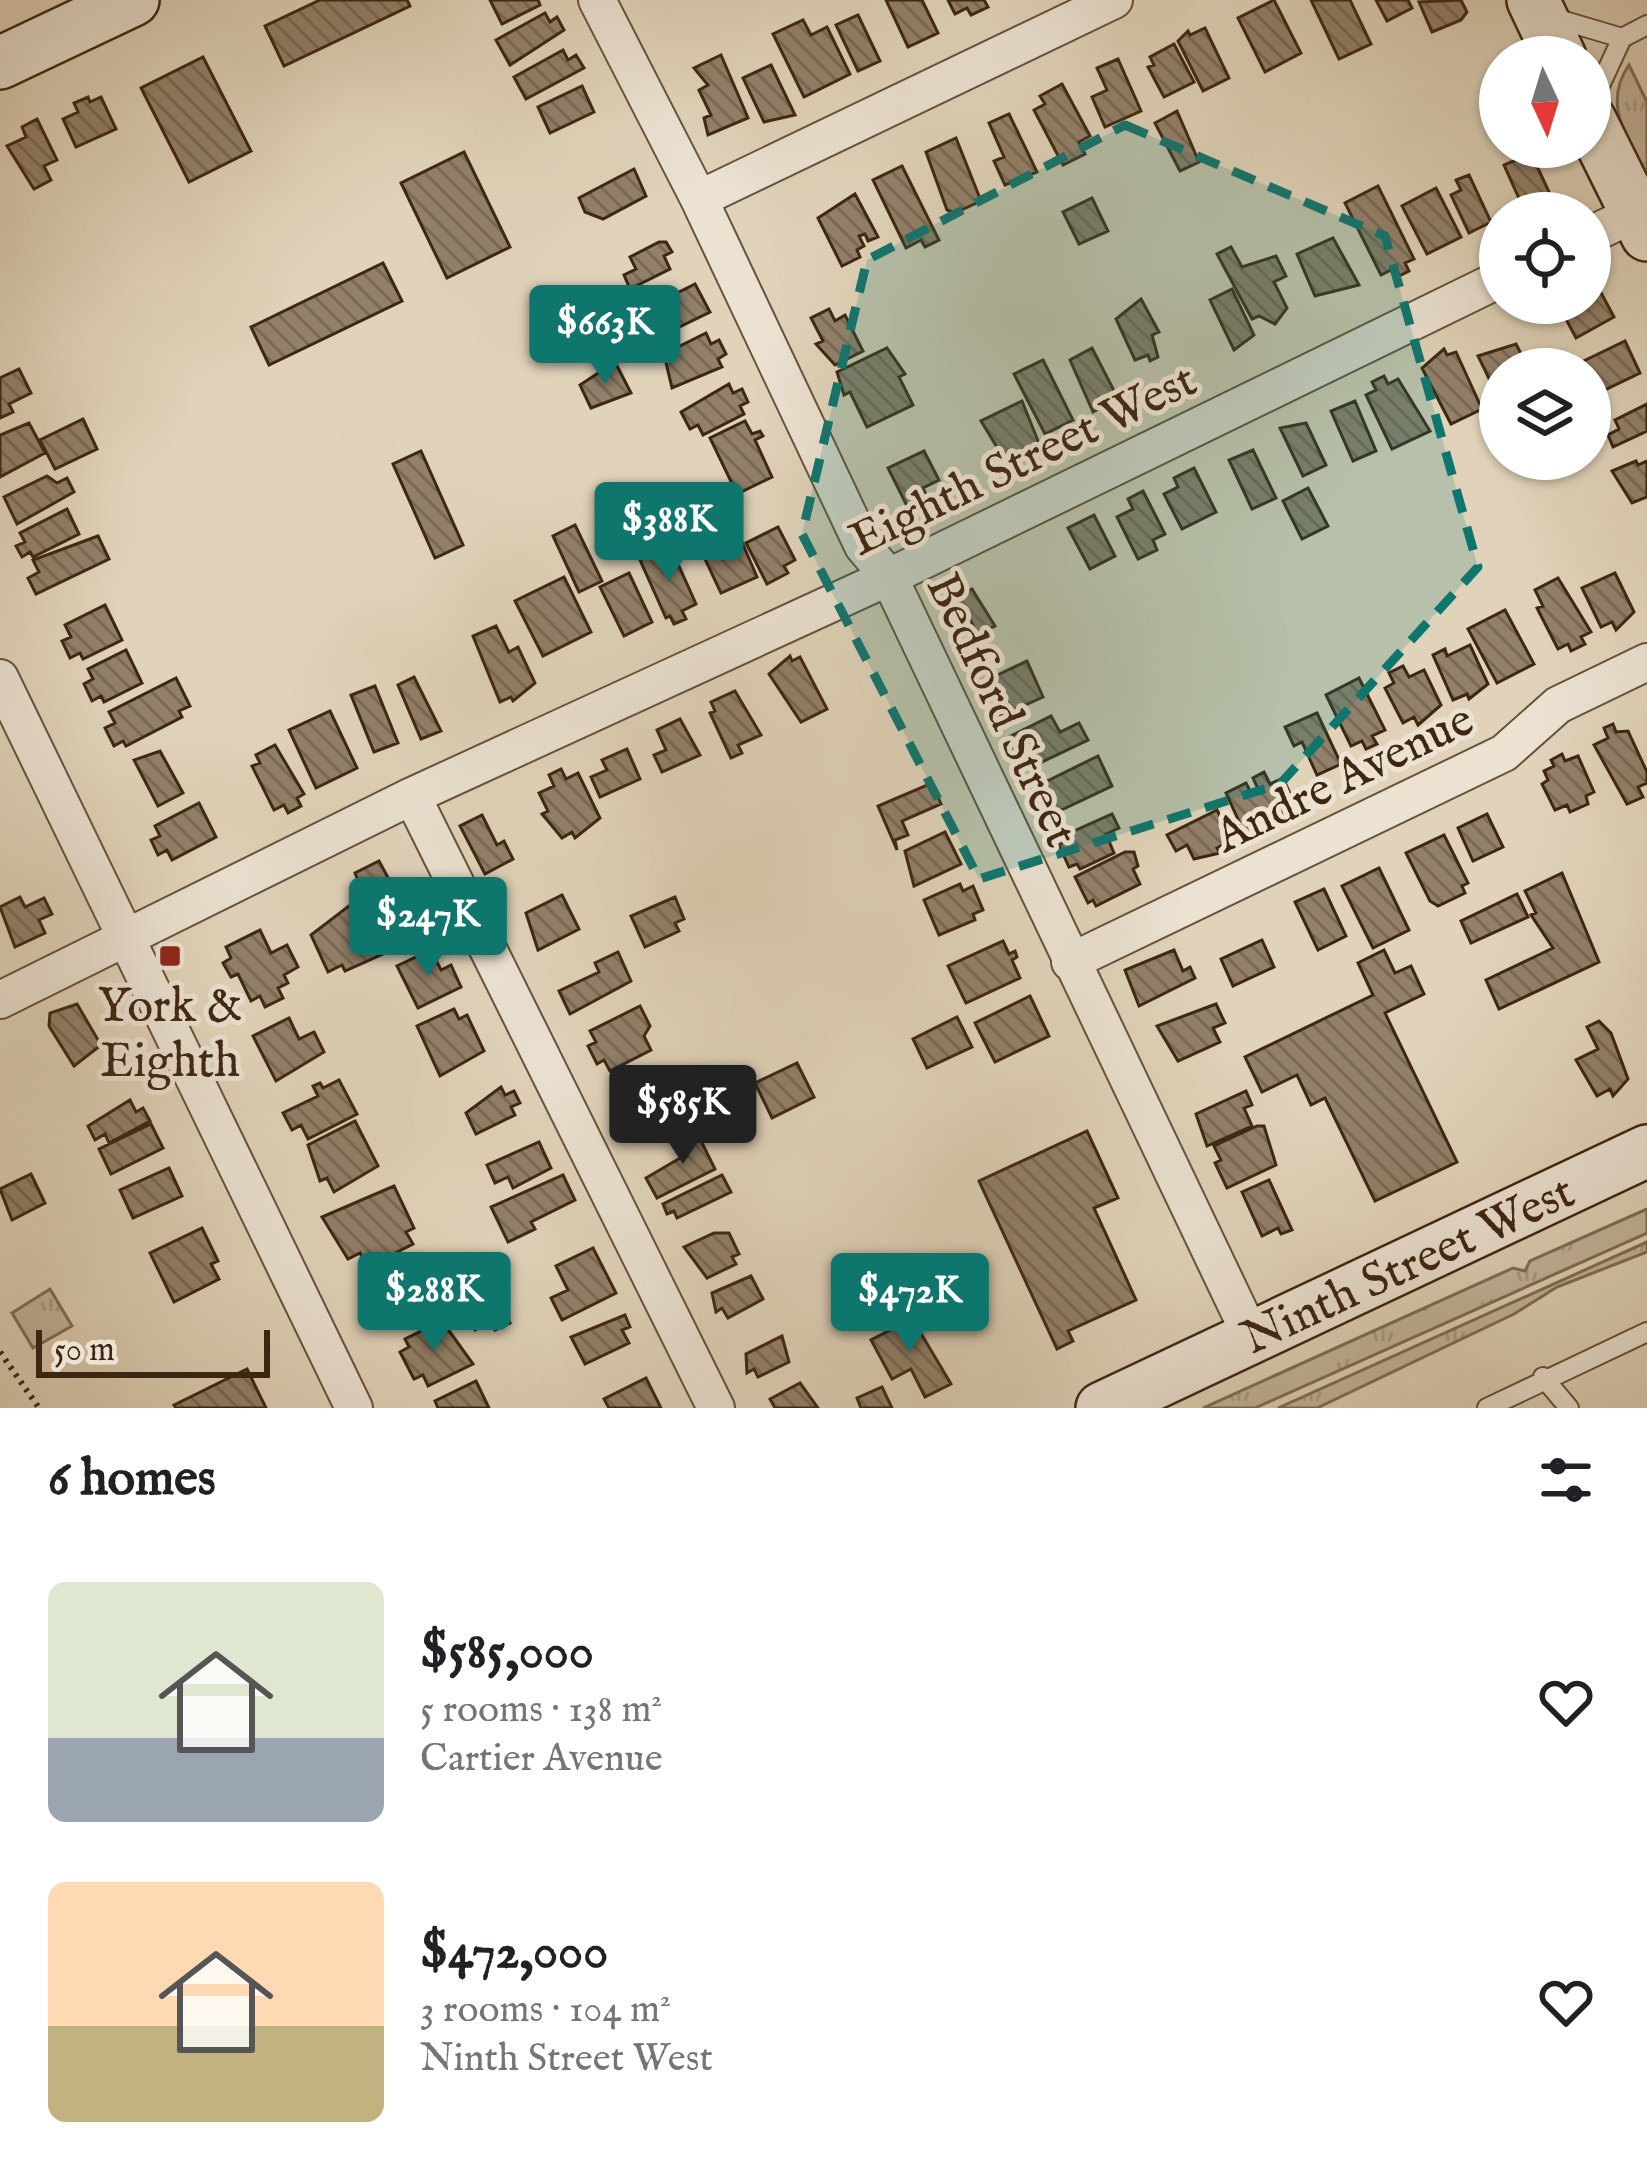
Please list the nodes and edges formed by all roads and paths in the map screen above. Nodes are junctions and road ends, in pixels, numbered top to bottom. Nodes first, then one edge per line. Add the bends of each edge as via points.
1 (133, 0) edge
2 (597, 0) edge
3 (1114, 0) edge
4 (1544, 24) edge
5 (1647, 26) edge
6 (1622, 38) junction
7 (1611, 62) edge
8 (0, 63) edge
9 (1611, 163) edge
10 (699, 199) junction
11 (1641, 224) edge
12 (1611, 231) edge
13 (1479, 289) edge
14 (889, 577) junction
15 (1647, 662) edge
16 (0, 678) edge
17 (412, 796) junction
18 (125, 939) junction
19 (1070, 962) junction
20 (0, 1000) edge
21 (1647, 1151) edge
22 (1647, 1332) edge
23 (1251, 1336) junction
24 (0, 1352) edge
25 (1543, 1377) junction
26 (39, 1408) edge
27 (354, 1408) edge
28 (716, 1408) edge
29 (1102, 1408) edge
30 (1487, 1408) edge
31 (1569, 1408) edge

1 - 8 main road
2 - 10 street, Bedford Street
3 - 10 street
4 - 6 lane
5 - 6 lane
6 - 7 lane
9 - 11 main road
10 - 14 street, Bedford Street via 863,546
11 - 12 street
13 - 14 street, Eighth Street West
14 - 17 street, Eighth Street West
14 - 19 street, Bedford Street
15 - 19 street, Andre Avenue via 1558,705 1504,753
16 - 18 street
17 - 18 street, Eighth Street West
17 - 28 street
18 - 20 street, Eighth Street West
18 - 27 street
19 - 23 street, Bedford Street
21 - 23 main road, Ninth Street West
22 - 25 lane
23 - 29 main road, Ninth Street West
24 - 26 path
25 - 30 lane
25 - 31 lane

